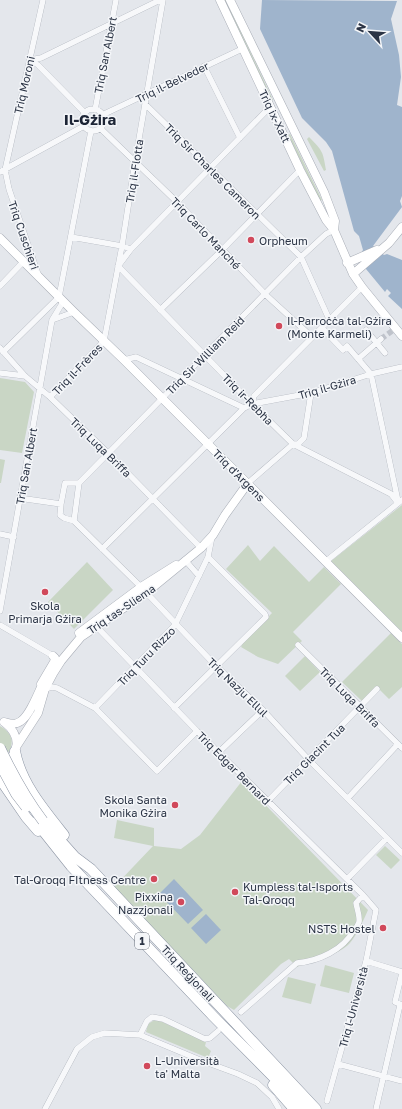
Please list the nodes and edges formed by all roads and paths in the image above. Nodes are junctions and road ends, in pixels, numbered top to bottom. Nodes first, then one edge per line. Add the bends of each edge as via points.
1 (43, 0) edge
2 (116, 0) edge
3 (162, 0) edge
4 (220, 0) edge
5 (230, 0) edge
6 (111, 24) junction
7 (242, 49) junction
8 (30, 60) junction
9 (204, 66) junction
10 (147, 94) junction
11 (145, 104) junction
12 (270, 106) junction
13 (95, 110) junction
14 (85, 113) junction
15 (102, 115) junction
16 (84, 126) junction
17 (100, 128) junction
18 (91, 131) junction
19 (240, 138) junction
20 (135, 162) junction
21 (211, 167) junction
22 (300, 170) junction
23 (2, 171) edge
24 (177, 202) junction
25 (257, 214) junction
26 (402, 227) edge
27 (334, 230) junction
28 (71, 237) junction
29 (0, 238) edge
30 (122, 246) junction
31 (383, 247) junction
32 (131, 249) junction
33 (222, 250) junction
34 (301, 258) junction
35 (24, 262) junction
36 (348, 263) junction
37 (118, 266) junction
38 (353, 274) junction
39 (39, 276) junction
40 (0, 286) edge
41 (362, 287) junction
42 (266, 295) junction
43 (59, 300) junction
44 (160, 310) junction
45 (74, 312) junction
46 (330, 319) junction
47 (52, 320) junction
48 (322, 328) junction
49 (366, 330) dead end
50 (402, 336) edge
51 (312, 337) junction
52 (381, 339) tunnel mouth
53 (104, 341) junction
54 (376, 344) junction
55 (2, 350) edge
56 (385, 354) dead end
57 (205, 356) junction
58 (358, 359) junction
59 (124, 360) junction
60 (402, 367) edge
61 (0, 373) edge
62 (371, 374) junction
63 (25, 376) junction
64 (182, 379) junction
65 (40, 390) junction
66 (311, 393) junction
67 (50, 397) junction
68 (162, 399) junction
69 (252, 404) junction
70 (244, 408) junction
71 (208, 444) junction
72 (293, 444) junction
73 (108, 454) junction
74 (248, 483) junction
75 (79, 484) junction
76 (20, 498) junction
77 (153, 498) junction
78 (400, 502) edge
79 (61, 504) junction
80 (74, 521) junction
81 (0, 534) edge
82 (213, 535) junction
83 (14, 537) junction
84 (201, 548) junction
85 (102, 549) junction
86 (208, 557) junction
87 (185, 560) junction
88 (325, 562) junction
89 (199, 576) junction
90 (144, 590) junction
91 (0, 611) edge
92 (94, 625) junction
93 (176, 625) junction
94 (0, 626) edge
95 (402, 638) edge
96 (298, 645) dead end
97 (56, 657) junction
98 (216, 666) junction
99 (135, 667) junction
100 (42, 689) junction
101 (377, 689) dead end
102 (360, 707) junction
103 (95, 708) junction
104 (174, 708) junction
105 (263, 710) junction
106 (2, 721) edge
107 (197, 731) junction
108 (400, 746) edge
109 (0, 748) edge
110 (16, 749) junction
111 (219, 752) junction
112 (309, 760) junction
113 (0, 764) edge
114 (0, 779) edge
115 (348, 798) junction
116 (268, 801) junction
117 (40, 821) junction
118 (387, 838) junction
119 (402, 853) edge
120 (71, 866) junction
121 (91, 869) junction
122 (346, 879) junction
123 (363, 895) junction
124 (376, 912) joint
125 (366, 961) junction
126 (402, 973) edge
127 (217, 1005) junction
128 (401, 1005) edge
129 (241, 1012) dead end
130 (213, 1016) junction
131 (218, 1031) dead end
132 (140, 1035) junction
133 (338, 1064) junction
134 (384, 1076) junction
135 (402, 1081) edge
136 (325, 1105) edge
137 (45, 1109) edge
138 (279, 1109) edge
139 (294, 1109) edge
140 (305, 1109) edge
141 (316, 1109) edge
142 (376, 1109) edge

1 - 8 street, Triq Moroni
2 - 6 street, Triq San Albert
3 - 6 street
3 - 10 street, Triq il-Flotta
4 - 7 main road, Triq ix-Xatt
5 - 27 main road, Triq ix-Xatt via 324,192 334,216
6 - 8 street via 41,58
6 - 13 street, Triq San Albert
7 - 9 street, Triq il-Belveder
7 - 12 main road, Triq ix-Xatt
8 - 14 street
8 - 23 street, Triq Moroni
9 - 10 street, Triq il-Belveder
9 - 19 street
10 - 11 street, Triq il-Flotta
10 - 15 street, Triq il-Belveder
11 - 20 street, Triq il-Flotta
11 - 21 street, Triq Sir Charles Cameron
12 - 19 street
12 - 22 main road, Triq ix-Xatt
13 - 14 street
13 - 15 street
14 - 16 street via 82,120
15 - 17 street via 104,122
16 - 18 street
16 - 23 street
17 - 18 street
17 - 20 street, Triq Carlo Manché
18 - 28 street, Triq San Albert
19 - 21 street
20 - 24 street, Triq Carlo Manché
20 - 30 street, Triq il-Flotta
21 - 24 street
21 - 25 street, Triq Sir Charles Cameron
22 - 25 street
22 - 27 main road, Triq ix-Xatt via 326,220
23 - 39 street, Triq Cuschieri
24 - 32 street
24 - 33 street, Triq Carlo Manché
25 - 33 street
25 - 34 street, Triq Sir Charles Cameron
26 - 31 main road
27 - 34 street, Triq Sir William Reid via 326,234
27 - 36 main road, Triq ix-Xatt
28 - 30 street
28 - 43 street, Triq San Albert
29 - 35 main road, Triq d'Argens
30 - 32 street
30 - 37 street, Triq il-Flotta
31 - 36 main road
31 - 38 main road
32 - 37 street
33 - 42 street, Triq Carlo Manché
33 - 44 street
34 - 42 street, Triq Sir William Reid
34 - 46 street, Triq Sir Charles Cameron
35 - 39 main road, Triq d'Argens
35 - 40 street
36 - 38 main road, Triq ix-Xatt
37 - 44 street, Triq ir-Rebħa
37 - 53 street, Triq il-Flotta
38 - 41 main road, Triq ix-Xatt
39 - 43 main road, Triq d'Argens
41 - 46 street
41 - 50 main road, Triq ix-Xatt via 394,330
42 - 51 street, Triq Carlo Manché
42 - 57 street, Triq Sir William Reid
43 - 45 main road, Triq d'Argens
43 - 47 street, Triq San Albert
43 - 47 street, Triq San Albert via 50,309
43 - 55 street
44 - 57 street, Triq ir-Rebħa
45 - 47 street
45 - 53 main road, Triq d'Argens
46 - 48 street
47 - 65 street, Triq San Albert
48 - 51 street
48 - 58 street via 343,350 347,346
49 - 54 street
51 - 69 street via 254,396
52 - 54 street
53 - 59 main road, Triq d'Argens
53 - 67 street, Triq il-Frères
54 - 56 street
54 - 58 street
55 - 63 street, Triq Luqa Briffa
57 - 64 street, Triq Sir William Reid
57 - 69 street, Triq ir-Rebħa
58 - 62 street
59 - 64 street via 136,357
59 - 68 main road, Triq d'Argens
60 - 62 street, Triq il-Gżira
61 - 63 street
62 - 66 street, Triq il-Gżira
62 - 78 street
63 - 65 street, Triq Luqa Briffa
64 - 68 street, Triq Sir William Reid
64 - 70 street
65 - 67 street, Triq Luqa Briffa
65 - 76 street, Triq San Albert
66 - 69 street, Triq il-Gżira
66 - 72 street, Triq tas-Sliema via 304,438 298,444
67 - 73 street, Triq Luqa Briffa
68 - 71 main road, Triq d'Argens
68 - 73 street, Triq Sir William Reid
69 - 70 street, Triq il-Gżira
69 - 72 street, Triq ir-Rebħa
70 - 71 street, Triq il-Gżira
71 - 74 main road, Triq d'Argens
71 - 77 street, Triq il-Gżira
72 - 74 street, Triq tas-Sliema
72 - 78 street, Triq ir-Rebħa via 391,494
73 - 75 street, Triq Sir William Reid
73 - 77 street, Triq Luqa Briffa
74 - 82 main road, Triq tas-Sliema via 224,515
74 - 88 main road, Triq d'Argens
75 - 79 street via 65,482
75 - 80 street
76 - 79 street
76 - 83 street, Triq San Albert
77 - 84 street, Triq Luqa Briffa
77 - 85 street, Triq il-Gżira
78 - 88 street
79 - 80 street, Triq Nazju Ellul via 60,516
80 - 85 street, Triq Nazju Ellul
81 - 83 street
82 - 84 main road, Triq tas-Sliema
82 - 86 street, Triq Turu Rizzo
83 - 91 street, Triq San Albert
84 - 87 main road, Triq tas-Sliema
85 - 90 street, Triq Nazju Ellul
86 - 89 street, Triq Turu Rizzo
86 - 98 street via 266,617
87 - 89 street
87 - 90 main road, Triq tas-Sliema via 170,568
88 - 95 main road, Triq d'Argens
89 - 93 street, Triq Turu Rizzo
90 - 92 main road, Triq tas-Sliema
90 - 93 street, Triq Nazju Ellul
92 - 97 main road, Triq tas-Sliema via 77,634
92 - 99 street, Triq Edgar Bernard
92 - 100 main road, Triq tas-Sliema via 61,661
93 - 98 street, Triq Nazju Ellul
93 - 99 street, Triq Turu Rizzo
94 - 97 street
96 - 102 street, Triq Luqa Briffa
97 - 100 main road, Triq tas-Sliema
98 - 104 street
98 - 105 street, Triq Nazju Ellul
99 - 103 street, Triq Turu Rizzo
99 - 104 street, Triq Edgar Bernard
100 - 103 street via 57,688
100 - 106 main road, Triq tas-Sliema via 28,713 18,723
100 - 110 main road, Triq tas-Sliema via 38,713
101 - 102 street, Triq Giacint Tua
102 - 108 street, Triq Luqa Briffa
102 - 112 street, Triq Giacint Tua
103 - 107 street via 157,771
104 - 107 street, Triq Edgar Bernard
105 - 111 street
105 - 112 street, Triq Nazju Ellul
106 - 110 main road via 16,736
107 - 111 street, Triq Edgar Bernard
108 - 115 street
109 - 117 highway, 1, bridge
110 - 113 main road, Triq tas-Sliema via 10,760
110 - 121 highway via 21,770 36,797
111 - 116 street, Triq Edgar Bernard
112 - 115 street, Triq Nazju Ellul
112 - 116 street, Triq Giacint Tua
113 - 117 highway, 1, bridge via 16,794
114 - 120 highway via 26,817
115 - 118 street, Triq Nazju Ellul
116 - 122 street, Triq Edgar Bernard
117 - 120 highway, Triq Reġjonali / 1
117 - 121 highway, Triq Reġjonali / 1 via 75,857
118 - 119 street, Triq Nazju Ellul
118 - 122 street
120 - 130 highway, Triq Reġjonali / 1
121 - 127 highway, Triq Reġjonali / 1
122 - 123 street, Triq Edgar Bernard
123 - 124 street, Triq Edgar Bernard
123 - 129 street via 356,903 359,921 350,938 321,957 309,962 296,963
124 - 125 street, Triq l-Università
125 - 126 street
125 - 133 street, Triq l-Università
126 - 128 street via 395,1002
127 - 136 highway via 229,1012
127 - 141 highway, Triq Reġjonali / 1
128 - 134 street
130 - 139 highway
130 - 140 highway, Triq Reġjonali / 1
131 - 132 street via 210,1038 205,1038 163,1019 152,1017
132 - 137 street via 105,1033 92,1037 81,1045 74,1053
132 - 138 street via 257,1083 272,1097
133 - 134 street
133 - 136 street, Triq l-Università
134 - 135 street
134 - 142 street

